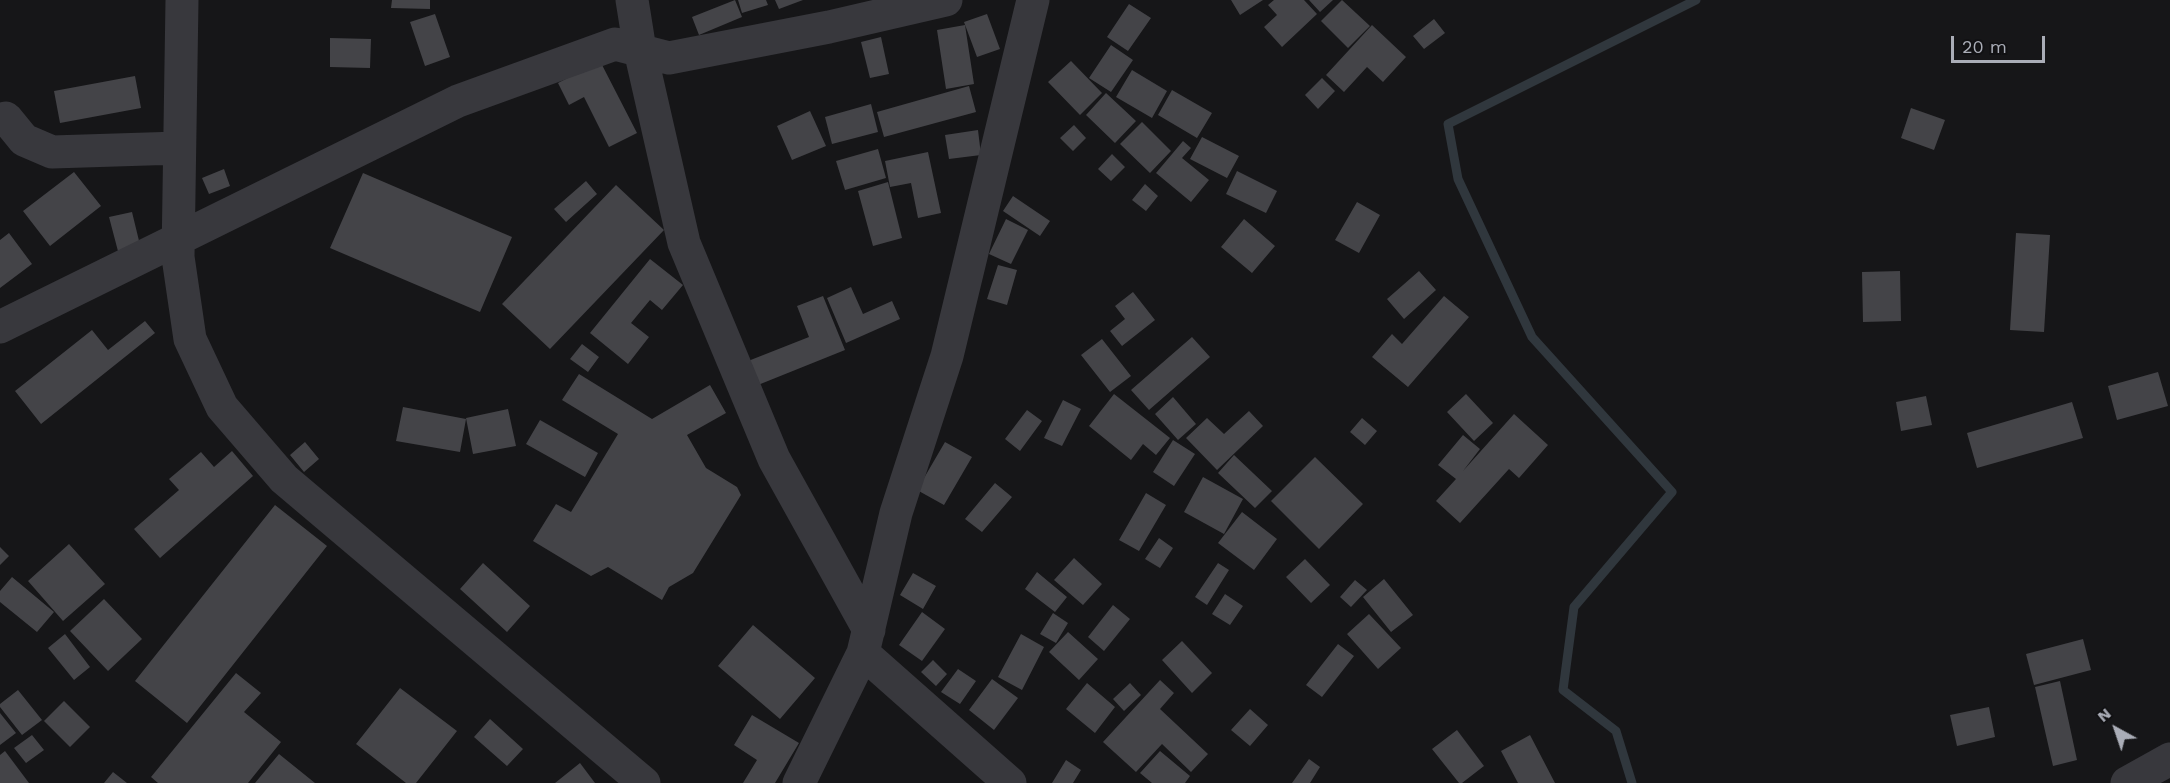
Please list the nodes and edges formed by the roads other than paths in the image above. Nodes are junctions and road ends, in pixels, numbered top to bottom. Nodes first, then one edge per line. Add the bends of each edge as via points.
1 (182, 0) edge
2 (632, 0) edge
3 (946, 0) edge
4 (1033, 0) edge
5 (640, 50) junction
6 (0, 120) edge
7 (179, 148) junction
8 (178, 239) junction
9 (0, 327) edge
10 (866, 641) junction
11 (2170, 759) edge
12 (644, 783) edge
13 (799, 783) edge
14 (1010, 783) edge
15 (2127, 783) edge

1 - 7 street
2 - 5 street
3 - 5 street via 669,58
4 - 10 street via 947,356 896,513
5 - 8 street via 615,44 458,100
5 - 10 street via 684,243 774,459
6 - 7 street via 6,118 24,140 52,152
7 - 8 street
8 - 9 street
8 - 12 street via 190,339 222,407 284,479
10 - 13 street
10 - 14 street
11 - 15 street

